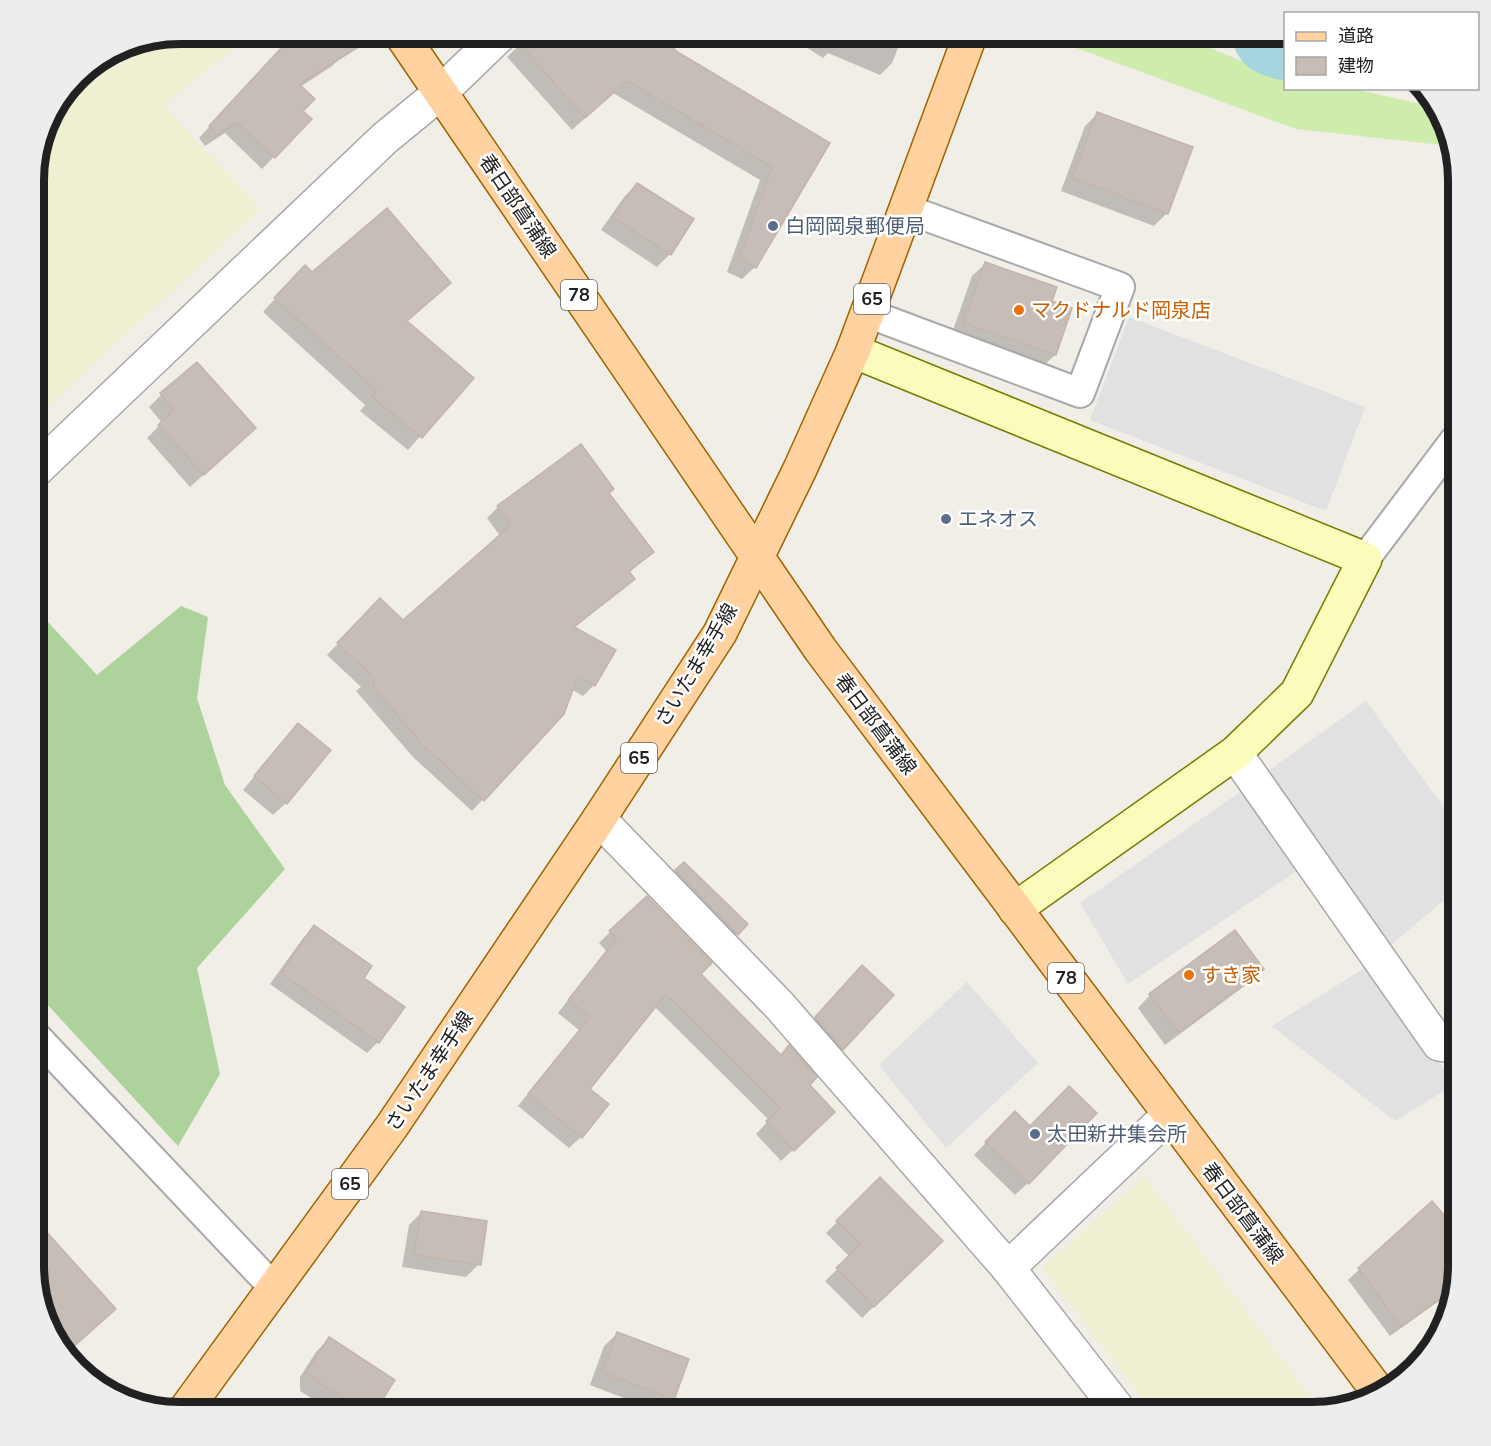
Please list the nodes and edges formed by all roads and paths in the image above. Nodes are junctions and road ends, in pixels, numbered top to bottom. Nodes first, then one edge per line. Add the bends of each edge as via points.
1 (407, 44) edge
2 (491, 44) edge
3 (967, 44) edge
4 (440, 93) junction
5 (906, 209) junction
6 (867, 313) junction
7 (853, 351) junction
8 (1448, 449) edge
9 (44, 463) edge
10 (758, 558) junction
11 (1365, 560) junction
12 (1235, 753) junction
13 (598, 819) junction
14 (1015, 909) junction
15 (44, 1045) edge
16 (1448, 1045) edge
17 (1169, 1115) junction
18 (1008, 1269) junction
19 (274, 1288) junction
20 (1374, 1387) edge
21 (191, 1402) edge
22 (1112, 1402) edge

1 - 4 main road, 春日部菖蒲線 / 78
2 - 4 street
3 - 5 main road, さいたま幸手線 / 65
4 - 9 street via 386,138
4 - 10 main road, 春日部菖蒲線 / 78
5 - 6 main road, さいたま幸手線 / 65
5 - 6 lane via 1120,287 1080,393
6 - 7 main road, さいたま幸手線 / 65
7 - 10 main road, さいたま幸手線 / 65
7 - 11 street
8 - 11 lane
10 - 13 main road, さいたま幸手線 / 65 via 720,633
10 - 14 main road, 春日部菖蒲線 / 78 via 820,649
11 - 12 street via 1298,693
12 - 14 street
12 - 16 street via 1439,1044
13 - 18 street via 779,1005
13 - 19 main road, さいたま幸手線 / 65 via 392,1126
14 - 17 main road, 春日部菖蒲線 / 78
15 - 19 lane
17 - 18 street
17 - 20 main road, 春日部菖蒲線 / 78
18 - 22 street
19 - 21 main road, さいたま幸手線 / 65

